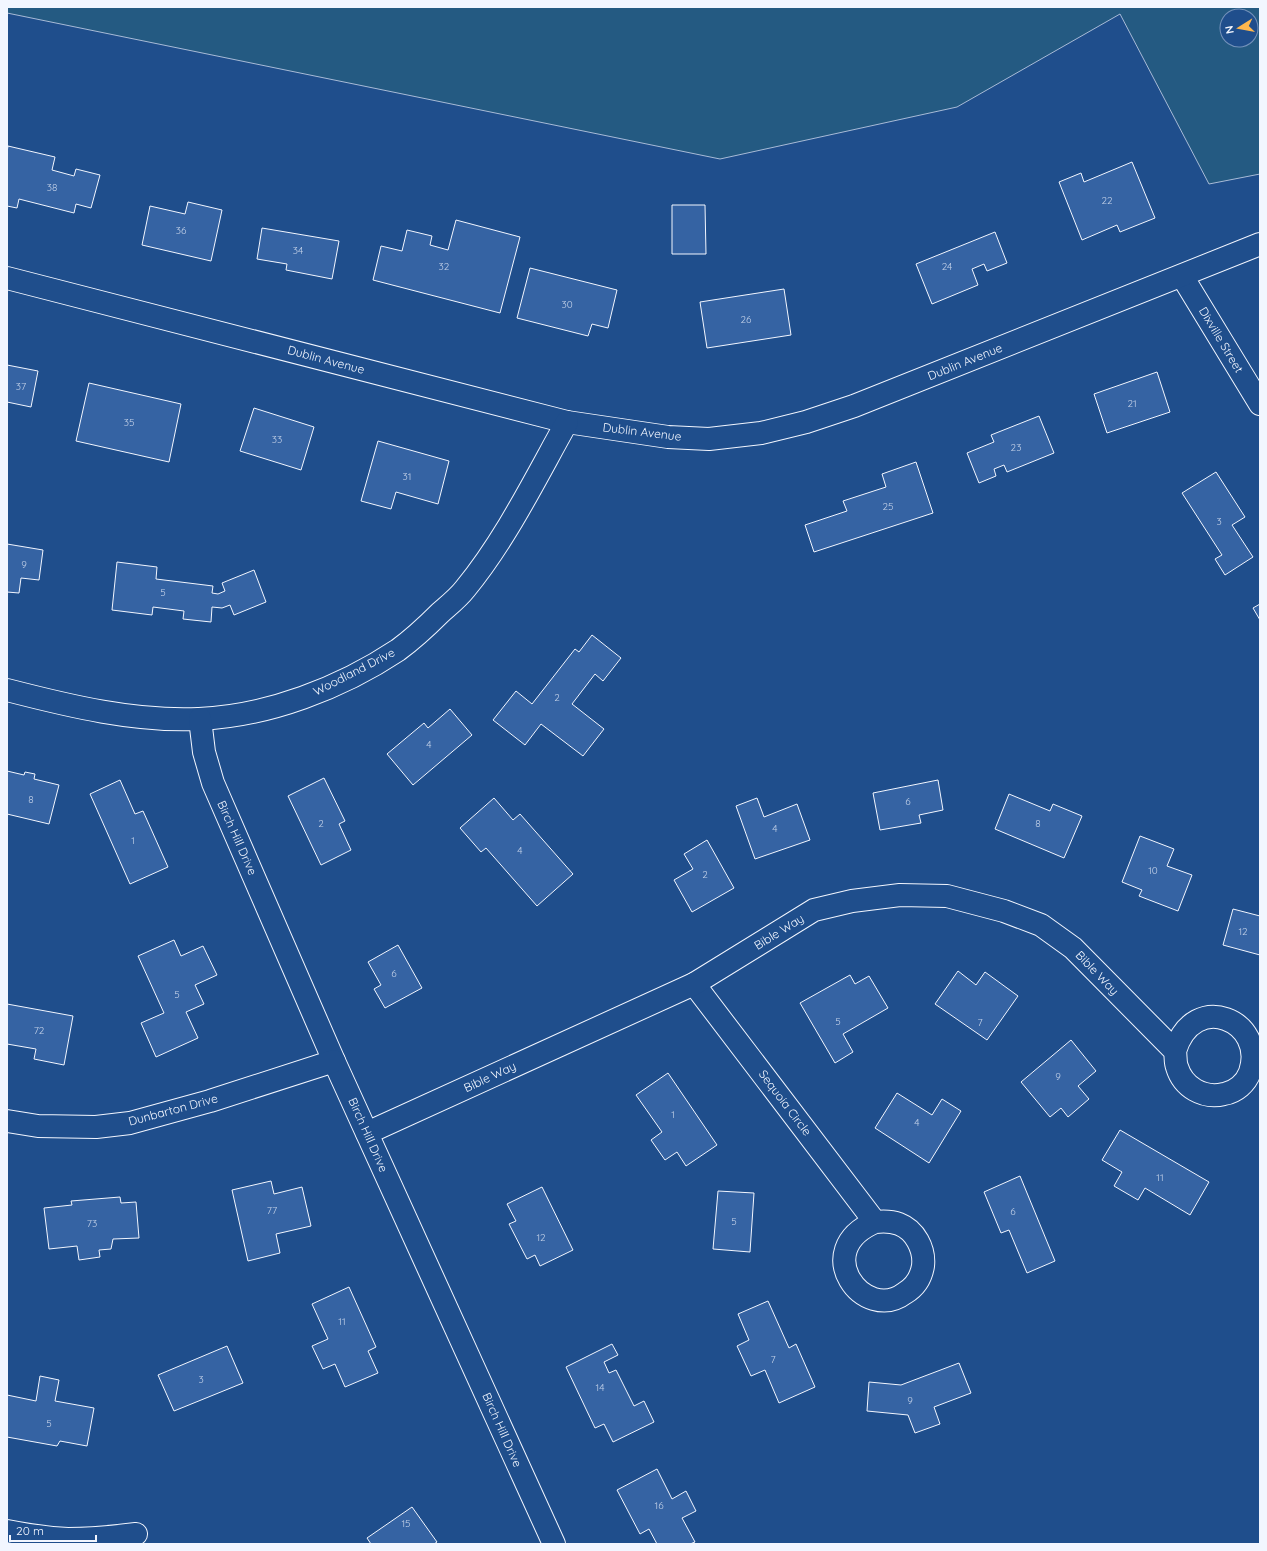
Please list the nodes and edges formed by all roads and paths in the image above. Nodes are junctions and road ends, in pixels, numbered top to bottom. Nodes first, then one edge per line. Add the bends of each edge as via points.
1 (1260, 244) edge
2 (1182, 276) junction
3 (7, 278) edge
4 (1260, 404) edge
5 (567, 422) junction
6 (7, 690) edge
7 (200, 719) junction
8 (694, 984) junction
9 (1175, 1051) dead end
10 (334, 1061) junction
11 (7, 1122) edge
12 (367, 1133) junction
13 (875, 1222) dead end
14 (7, 1531) edge
15 (136, 1534) dead end
16 (554, 1544) edge

1 - 2 street, Dublin Avenue
2 - 4 street, Dixville Street
2 - 5 street, Dublin Avenue via 854,406 761,433 709,439 668,437
3 - 5 street, Dublin Avenue
5 - 7 street, Woodland Drive via 498,545 464,590 399,649 368,668 294,702 249,713
6 - 7 street, Woodland Drive via 142,718
7 - 10 street, Birch Hill Drive via 204,752 213,783
8 - 9 street, Bible Way via 814,910 900,895 948,896 1004,911 1041,925 1073,948
8 - 12 street, Bible Way
8 - 13 street, Sequoia Circle
10 - 11 street, Dunbarton Drive via 210,1101 130,1123 96,1127 38,1126
10 - 12 street, Birch Hill Drive
12 - 16 street, Birch Hill Drive
14 - 15 street via 68,1539

